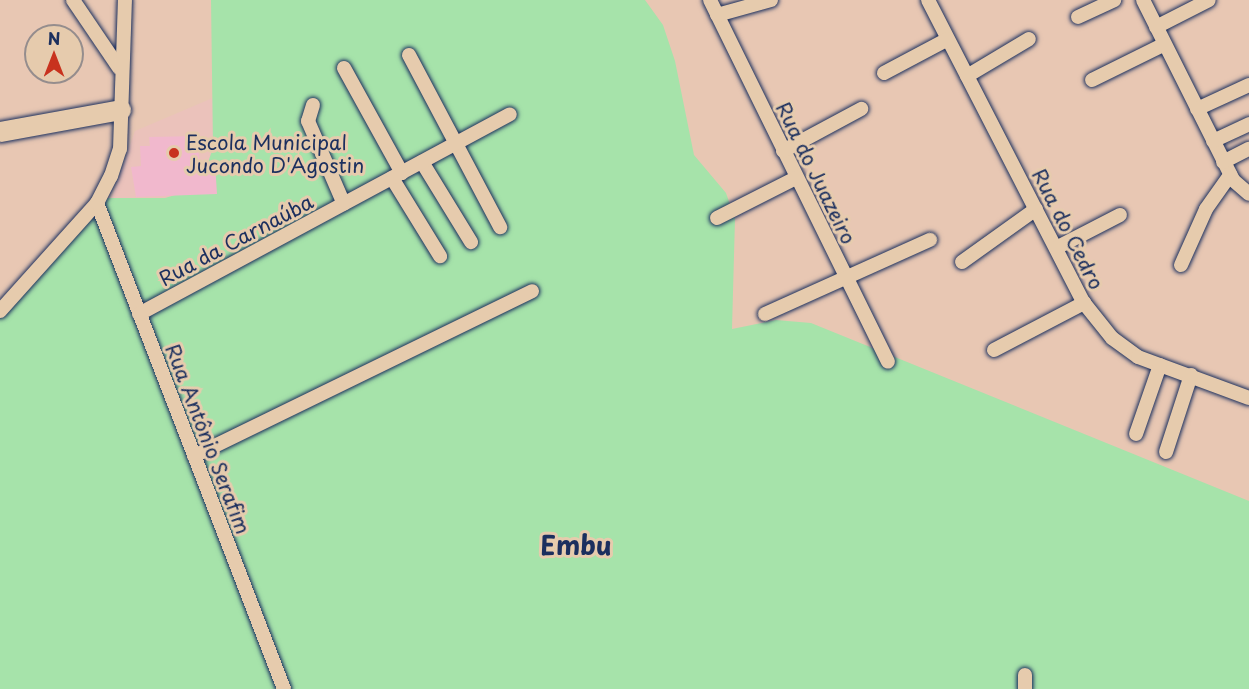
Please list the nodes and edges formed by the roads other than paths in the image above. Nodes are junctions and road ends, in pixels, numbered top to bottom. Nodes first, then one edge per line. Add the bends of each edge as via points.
1 (73, 0) edge
2 (125, 0) edge
3 (710, 0) edge
4 (771, 0) edge
5 (928, 0) edge
6 (1114, 0) edge
7 (1143, 0) edge
8 (1209, 0) edge
9 (717, 15) junction
10 (1078, 17) dead end
11 (1156, 27) junction
12 (948, 39) junction
13 (1029, 39) dead end
14 (1164, 44) junction
15 (409, 55) dead end
16 (119, 68) junction
17 (344, 68) dead end
18 (884, 73) dead end
19 (967, 76) junction
20 (1092, 80) dead end
21 (1249, 85) edge
22 (313, 105) dead end
23 (1197, 109) junction
24 (121, 110) junction
25 (861, 110) dead end
26 (510, 114) dead end
27 (1249, 124) edge
28 (0, 132) edge
29 (1213, 141) junction
30 (452, 145) junction
31 (1249, 149) edge
32 (783, 151) junction
33 (422, 162) junction
34 (1223, 162) junction
35 (397, 175) junction
36 (1230, 175) junction
37 (796, 178) junction
38 (1249, 194) edge
39 (97, 203) junction
40 (344, 204) junction
41 (1036, 209) junction
42 (1120, 215) dead end
43 (717, 218) dead end
44 (500, 227) dead end
45 (930, 240) dead end
46 (471, 242) dead end
47 (1056, 248) junction
48 (440, 256) dead end
49 (962, 262) dead end
50 (1181, 265) dead end
51 (844, 275) junction
52 (532, 291) dead end
53 (1084, 303) junction
54 (0, 311) edge
55 (140, 314) junction
56 (765, 314) dead end
57 (994, 350) dead end
58 (888, 362) dead end
59 (1160, 365) junction
60 (1191, 375) junction
61 (1249, 398) edge
62 (1136, 434) dead end
63 (1166, 452) dead end
64 (194, 456) junction
65 (284, 689) edge

1 - 16 street
2 - 16 street
3 - 9 street, Rua do Juazeiro
4 - 9 street
5 - 12 street, Rua do Cedro
6 - 10 street
7 - 11 street
8 - 11 street
9 - 32 street, Rua do Juazeiro
11 - 14 street
12 - 18 street
12 - 19 street, Rua do Cedro
13 - 19 street
14 - 20 street
14 - 23 street
15 - 30 street
16 - 24 street
17 - 35 street
19 - 41 street, Rua do Cedro
21 - 23 street
22 - 40 street via 308,121
23 - 29 street
24 - 28 street
24 - 39 street via 120,149
25 - 32 street
26 - 30 street, Rua da Carnaúba
27 - 29 street
29 - 34 street
30 - 33 street, Rua da Carnaúba
30 - 44 street
31 - 34 street
32 - 37 street, Rua do Juazeiro
33 - 35 street, Rua da Carnaúba
33 - 46 street
34 - 36 street
35 - 40 street, Rua da Carnaúba
35 - 48 street
36 - 38 street
36 - 50 street via 1206,209
37 - 43 street
37 - 51 street, Rua do Juazeiro
39 - 54 street
39 - 55 street, Rua Antônio Serafim
40 - 55 street, Rua da Carnaúba
41 - 47 street, Rua do Cedro
41 - 49 street
42 - 47 street
45 - 51 street
47 - 53 street, Rua do Cedro
51 - 56 street
51 - 58 street, Rua do Juazeiro
52 - 64 street
53 - 57 street
53 - 59 street, Rua do Cedro via 1112,338 1138,357
55 - 64 street, Rua Antônio Serafim
59 - 60 street, Rua do Cedro
59 - 62 street
60 - 61 street, Rua do Cedro
60 - 63 street
64 - 65 street, Rua Antônio Serafim

